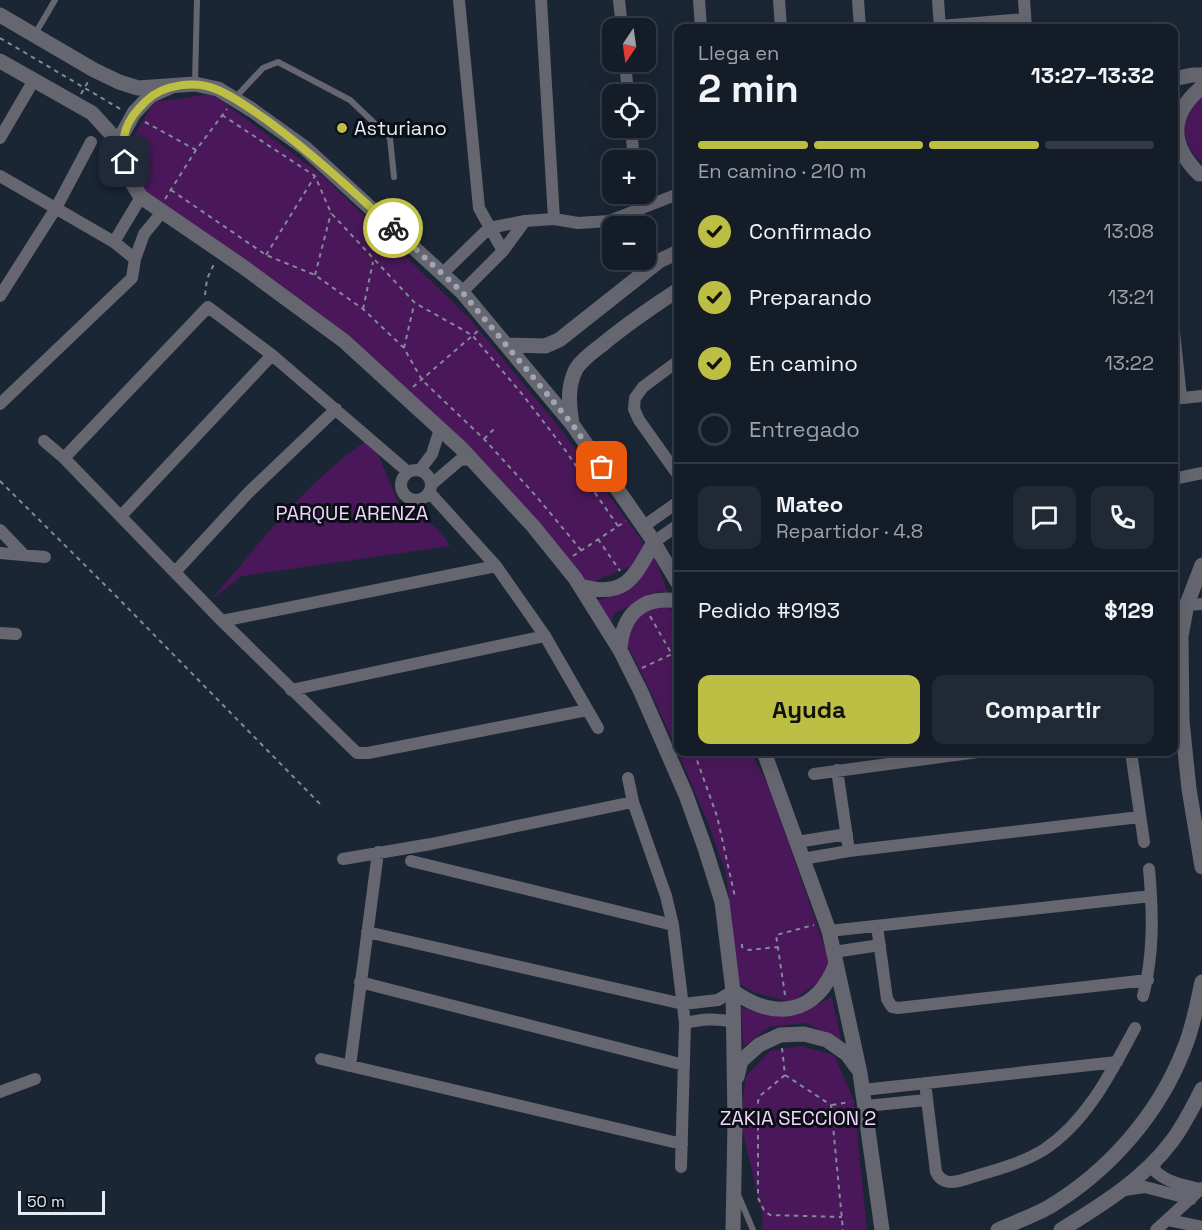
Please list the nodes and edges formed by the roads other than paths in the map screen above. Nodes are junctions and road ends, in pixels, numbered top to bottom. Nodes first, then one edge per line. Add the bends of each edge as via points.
1 (55, 0) edge
2 (197, 0) edge
3 (459, 0) edge
4 (542, 0) edge
5 (619, 0) edge
6 (699, 0) edge
7 (779, 0) edge
8 (858, 0) edge
9 (938, 0) edge
10 (1024, 0) edge
11 (0, 15) edge
12 (621, 18) edge
13 (701, 24) edge
14 (781, 24) edge
15 (861, 24) edge
16 (940, 24) edge
17 (1025, 24) edge
18 (35, 34) junction
19 (0, 60) edge
20 (1202, 75) edge
21 (1178, 78) edge
22 (34, 80) junction
23 (195, 84) junction
24 (172, 87) junction
25 (1202, 87) edge
26 (234, 99) junction
27 (1178, 121) edge
28 (0, 138) edge
29 (1178, 138) edge
30 (91, 142) dead end
31 (122, 146) junction
32 (1178, 167) edge
33 (1200, 175) edge
34 (0, 176) edge
35 (394, 177) dead end
36 (674, 196) edge
37 (141, 197) junction
38 (638, 204) edge
39 (56, 208) junction
40 (161, 210) junction
41 (638, 210) junction
42 (554, 219) junction
43 (525, 221) junction
44 (489, 228) junction
45 (114, 242) junction
46 (503, 251) junction
47 (674, 254) edge
48 (135, 259) junction
49 (443, 273) junction
50 (462, 292) junction
51 (674, 293) edge
52 (0, 296) edge
53 (507, 345) junction
54 (272, 355) junction
55 (674, 364) edge
56 (1202, 396) edge
57 (1178, 398) edge
58 (0, 404) edge
59 (336, 409) junction
60 (572, 424) junction
61 (440, 429) junction
62 (44, 441) dead end
63 (64, 458) junction
64 (471, 459) junction
65 (674, 466) edge
66 (414, 471) junction
67 (1202, 473) edge
68 (1178, 479) edge
69 (431, 488) junction
70 (674, 504) edge
71 (121, 516) junction
72 (640, 521) junction
73 (674, 528) edge
74 (0, 530) edge
75 (654, 542) junction
76 (0, 553) edge
77 (24, 555) junction
78 (45, 557) dead end
79 (1202, 565) edge
80 (496, 566) junction
81 (175, 572) junction
82 (674, 576) edge
83 (580, 586) junction
84 (674, 601) edge
85 (1187, 605) edge
86 (222, 621) junction
87 (1178, 632) edge
88 (0, 633) edge
89 (16, 634) dead end
90 (545, 636) junction
91 (620, 650) junction
92 (1178, 652) edge
93 (291, 690) junction
94 (587, 710) junction
95 (598, 728) dead end
96 (765, 756) edge
97 (948, 756) edge
98 (1132, 756) edge
99 (837, 771) junction
100 (814, 774) dead end
101 (628, 778) dead end
102 (633, 802) junction
103 (1140, 817) junction
104 (847, 834) junction
105 (797, 842) junction
106 (1144, 842) dead end
107 (431, 844) junction
108 (849, 851) junction
109 (378, 852) junction
110 (343, 859) dead end
111 (802, 859) junction
112 (411, 861) dead end
113 (427, 865) junction
114 (1202, 867) edge
115 (1149, 869) dead end
116 (1151, 896) junction
117 (673, 925) junction
118 (877, 926) junction
119 (829, 931) junction
120 (367, 932) junction
121 (880, 945) junction
122 (835, 958) junction
123 (1148, 980) junction
124 (360, 982) junction
125 (1202, 982) edge
126 (733, 991) junction
127 (1143, 996) dead end
128 (683, 1004) junction
129 (685, 1023) junction
130 (734, 1023) junction
131 (1135, 1028) dead end
132 (321, 1059) dead end
133 (1117, 1062) junction
134 (684, 1065) junction
135 (350, 1066) junction
136 (860, 1073) junction
137 (35, 1079) dead end
138 (925, 1083) junction
139 (734, 1085) junction
140 (1202, 1089) edge
141 (863, 1090) junction
142 (0, 1092) edge
143 (926, 1100) junction
144 (866, 1106) junction
145 (682, 1144) junction
146 (1154, 1161) junction
147 (681, 1167) dead end
148 (734, 1185) junction
149 (1201, 1188) edge
150 (1120, 1191) junction
151 (1191, 1199) junction
152 (1168, 1220) junction
153 (882, 1223) edge
154 (1202, 1227) edge
155 (733, 1230) edge
156 (753, 1230) edge
157 (891, 1230) edge
158 (999, 1230) edge
159 (1061, 1230) edge
160 (1156, 1230) edge

1 - 18 lane
2 - 23 lane
3 - 44 street via 479,208
4 - 42 street
5 - 12 street
6 - 13 street
7 - 14 street
8 - 15 street
9 - 16 street
10 - 17 street
11 - 18 street
18 - 24 street via 119,82 138,88
19 - 22 street
20 - 21 street
22 - 28 street
22 - 31 street via 92,114
23 - 24 street
23 - 26 street via 218,89
24 - 31 street via 150,96 132,116 123,133
25 - 27 street via 1188,100
26 - 35 lane via 263,68 278,62 350,100 390,138
26 - 49 street via 304,148
29 - 33 street via 1187,162
30 - 39 street
31 - 37 street via 128,177
32 - 33 street
34 - 39 street
36 - 41 street
37 - 40 street
37 - 45 street
38 - 41 street
39 - 45 street
39 - 52 street
40 - 48 street via 144,234
40 - 61 street via 344,341
41 - 42 street via 609,221 578,223
42 - 43 street
43 - 44 street
43 - 46 street
44 - 46 street
44 - 49 street
45 - 48 street
46 - 50 street
47 - 53 street via 659,261 559,340 545,346
48 - 58 street via 132,278
49 - 50 street
50 - 53 street
51 - 60 street via 633,320 577,368 568,401
53 - 60 street
54 - 59 street
54 - 63 street via 208,308
54 - 71 street
55 - 65 street via 643,387 635,398 634,409
56 - 57 street
59 - 66 street
59 - 81 street via 248,493
60 - 72 street
61 - 64 street
61 - 66 street via 432,454
62 - 63 street
63 - 71 street
64 - 69 street via 460,460
64 - 83 street via 533,526
66 - 69 street via 426,472
66 - 69 street via 403,476 401,488 408,498 420,500
67 - 68 street
69 - 80 street
70 - 72 street
71 - 81 street
72 - 75 street
73 - 75 street
74 - 77 street
75 - 82 street
75 - 83 street via 641,567 620,587 606,590
76 - 77 street
77 - 78 street
79 - 85 street
80 - 86 street
80 - 90 street
81 - 86 street
83 - 91 street
84 - 91 street via 643,604 623,630
85 - 87 street
86 - 93 street
88 - 89 street
90 - 93 street
90 - 94 street
91 - 126 street via 686,795 705,848 722,902
92 - 114 street via 1189,789
93 - 94 street via 357,753
94 - 95 street
96 - 105 street
97 - 99 street
98 - 103 street
99 - 100 street
99 - 104 street
101 - 102 street
102 - 107 street
102 - 117 street
103 - 106 street
103 - 108 street
104 - 105 street
104 - 108 street
105 - 111 street
107 - 109 street
107 - 113 street
108 - 111 street
109 - 110 street
109 - 120 street
111 - 119 street
112 - 113 street
113 - 117 street
115 - 116 street
116 - 118 street
116 - 123 street via 1153,934
117 - 128 street
118 - 119 street
118 - 121 street
119 - 122 street
120 - 124 street
120 - 128 street
121 - 122 street
121 - 123 street via 887,999 892,1007 898,1008
122 - 126 street via 830,981 802,1005 766,1009
122 - 136 street
123 - 127 street
124 - 134 street
124 - 135 street
125 - 158 street via 1184,1051 1134,1135 1097,1173 1048,1207
126 - 128 street via 717,1000
126 - 130 street
128 - 129 street
129 - 130 street via 706,1018
129 - 134 street
130 - 139 street
131 - 133 street
132 - 135 street
133 - 138 street
133 - 143 street via 1100,1092 1077,1120 1045,1149 1017,1163 960,1181 946,1182 936,1172
134 - 145 street
135 - 145 street
136 - 139 street via 847,1054 827,1040 804,1034 780,1035 759,1045 741,1061
136 - 141 street
137 - 142 street
138 - 141 street
138 - 143 street
139 - 148 street
140 - 146 street via 1172,1141
141 - 144 street
143 - 144 street
144 - 153 street
145 - 147 street
146 - 149 street via 1155,1171 1163,1178
146 - 150 street
148 - 155 street
148 - 156 lane
149 - 151 street
150 - 151 street via 1145,1187
150 - 159 street
151 - 152 street
152 - 154 street
152 - 160 street
153 - 157 street

